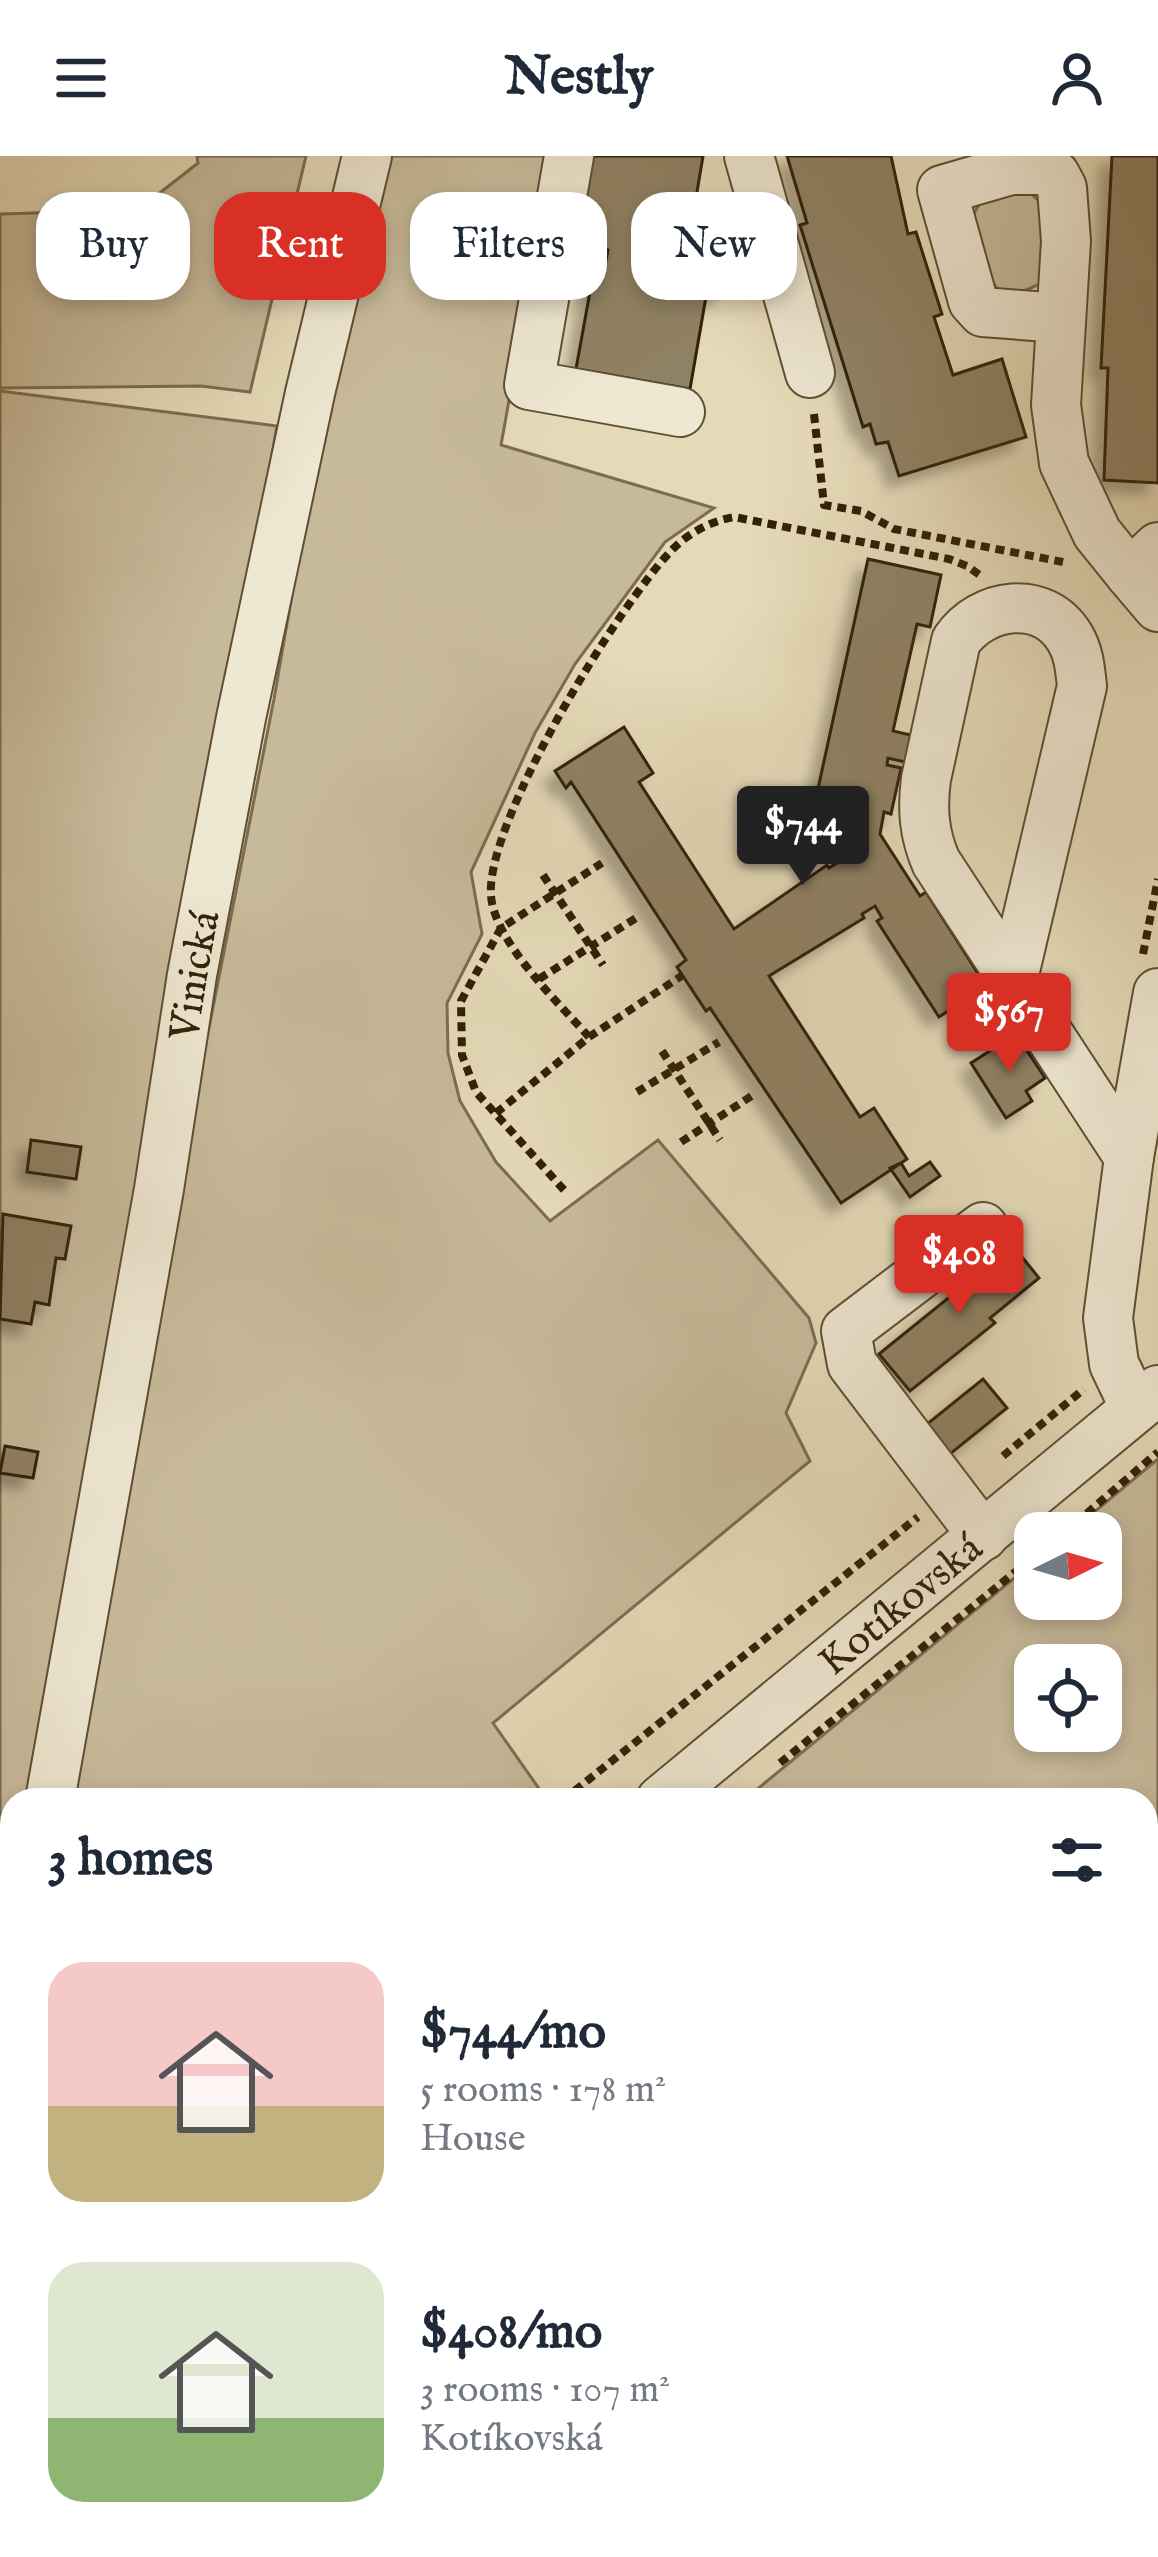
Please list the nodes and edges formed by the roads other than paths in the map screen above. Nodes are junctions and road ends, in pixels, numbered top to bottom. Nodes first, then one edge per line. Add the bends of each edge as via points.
1 (367, 156) edge
2 (569, 156) edge
3 (749, 156) edge
4 (938, 173) edge
5 (1059, 318) junction
6 (809, 373) road end
7 (680, 412) dead end
8 (1149, 576) edge
9 (1013, 979) junction
10 (1158, 993) edge
11 (1129, 1157) junction
12 (983, 1227) dead end
13 (1147, 1399) edge
14 (968, 1517) junction
15 (52, 1788) edge
16 (674, 1788) edge

1 - 15 street, Vinická via 241,718
2 - 7 street via 529,385
3 - 6 street
4 - 5 street via 973,301 983,312
4 - 5 street via 1054,175 1066,241
5 - 8 street via 1064,463 1097,533
9 - 9 street via 936,862 924,819 956,641 969,622 1025,606 1059,624 1082,686
9 - 11 street
10 - 11 street, Kotíkovská
11 - 13 street, Kotíkovská via 1108,1318 1114,1364
12 - 14 street via 846,1331 852,1364
13 - 14 street, Kotíkovská
14 - 16 street, Kotíkovská

